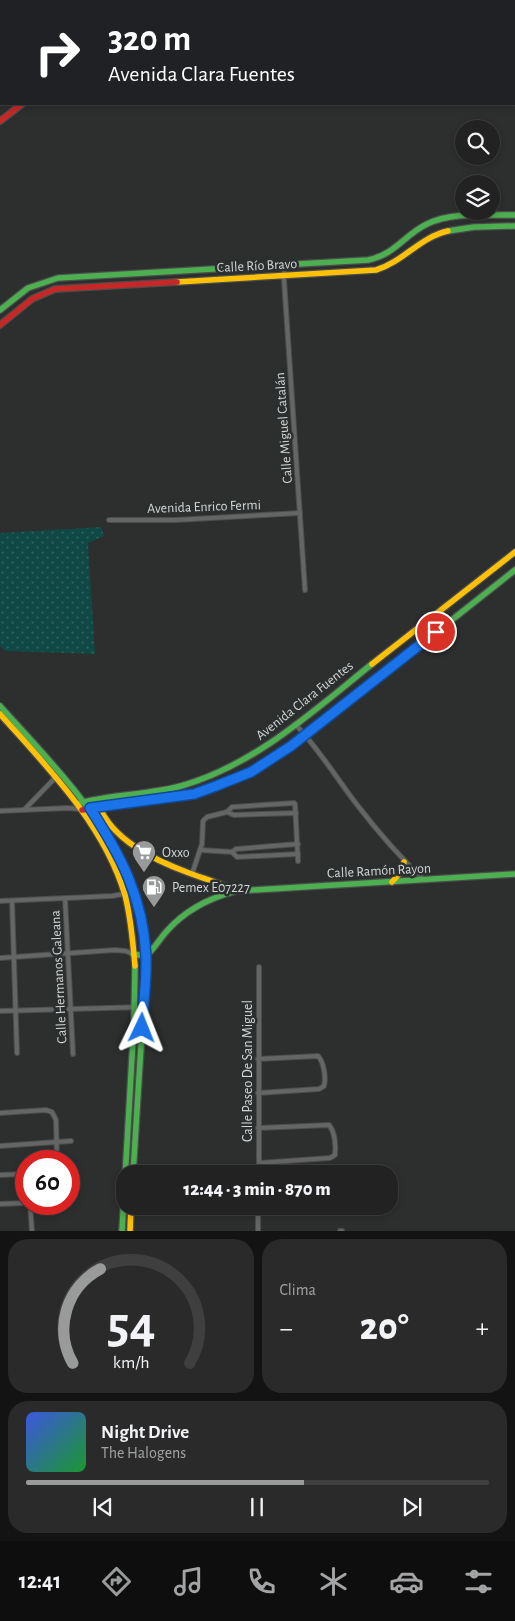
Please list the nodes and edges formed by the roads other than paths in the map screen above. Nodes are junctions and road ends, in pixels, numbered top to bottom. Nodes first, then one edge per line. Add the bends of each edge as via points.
1 (19, 105) edge
2 (0, 121) edge
3 (515, 215) edge
4 (515, 226) edge
5 (282, 265) junction
6 (125, 274) junction
7 (284, 276) junction
8 (130, 284) junction
9 (0, 310) edge
10 (0, 325) edge
11 (300, 513) junction
12 (109, 520) dead end
13 (515, 552) edge
14 (515, 570) edge
15 (305, 590) dead end
16 (0, 706) edge
17 (0, 714) edge
18 (295, 724) junction
19 (306, 735) junction
20 (56, 778) junction
21 (97, 799) junction
22 (81, 802) junction
23 (99, 807) junction
24 (68, 808) junction
25 (90, 808) junction
26 (24, 810) junction
27 (82, 810) junction
28 (1, 812) edge
29 (227, 812) junction
30 (296, 813) junction
31 (298, 844) junction
32 (200, 850) junction
33 (232, 852) junction
34 (298, 854) junction
35 (298, 861) dead end
36 (404, 862) junction
37 (192, 874) junction
38 (515, 874) edge
39 (424, 880) junction
40 (392, 882) junction
41 (236, 891) junction
42 (134, 892) junction
43 (124, 894) junction
44 (64, 898) junction
45 (12, 900) junction
46 (0, 901) edge
47 (69, 953) junction
48 (134, 954) junction
49 (146, 956) junction
50 (13, 957) junction
51 (0, 958) edge
52 (259, 967) dead end
53 (134, 1007) junction
54 (143, 1007) junction
55 (72, 1009) junction
56 (0, 1011) edge
57 (15, 1011) junction
58 (17, 1053) dead end
59 (73, 1054) dead end
60 (258, 1059) junction
61 (258, 1093) junction
62 (0, 1113) edge
63 (258, 1128) junction
64 (71, 1141) dead end
65 (57, 1143) junction
66 (0, 1146) edge
67 (57, 1150) edge
68 (258, 1163) joint
69 (134, 1165) edge
70 (15, 1174) edge
71 (0, 1175) edge
72 (15, 1203) edge
73 (0, 1204) edge
74 (31, 1215) edge
75 (131, 1215) edge
76 (258, 1215) edge
77 (32, 1231) edge
78 (122, 1231) edge
79 (130, 1231) edge
80 (258, 1231) edge

1 - 2 street
3 - 5 street, Calle Río Bravo via 434,221 425,224 392,251 373,259
4 - 7 street, Calle Río Bravo via 441,232 403,259 376,270
5 - 6 street, Calle Río Bravo
5 - 7 street, Calle Miguel Catalán
6 - 8 street
6 - 9 street, Calle Río Bravo via 50,279 28,288
7 - 8 street, Calle Río Bravo
7 - 11 street, Calle Miguel Catalán
8 - 10 street, Calle Río Bravo via 55,289 32,299
11 - 12 street, Avenida Enrico Fermi
11 - 15 street, Calle Miguel Catalán
13 - 18 street, Avenida Clara Fuentes
14 - 19 street, Avenida Clara Fuentes
16 - 22 street
17 - 20 street
18 - 19 street
18 - 21 street, Avenida Clara Fuentes via 255,753 209,777 170,788
19 - 23 street, Avenida Clara Fuentes via 251,772 194,794
19 - 36 street via 359,808
20 - 22 street
20 - 26 street
21 - 22 street, Avenida Clara Fuentes
21 - 23 street
22 - 24 street
22 - 25 street
22 - 27 street
23 - 25 street, Avenida Clara Fuentes
23 - 37 street via 104,820 122,837 179,870
24 - 26 street
24 - 27 street
25 - 27 street, Avenida Clara Fuentes
25 - 42 street via 118,853
26 - 28 street
27 - 43 street via 104,846
29 - 30 street via 233,816
29 - 30 street via 232,807 293,802
29 - 32 street via 204,819
30 - 31 street
31 - 33 street
31 - 34 street
32 - 33 street
32 - 37 street
33 - 34 street via 237,857
34 - 35 street
36 - 39 street
36 - 40 street via 401,872
37 - 41 street
38 - 39 street, Calle Ramón Rayon
39 - 40 street, Calle Ramón Rayon
40 - 41 street, Calle Ramón Rayon
41 - 49 street, Calle Ramón Rayon via 212,898 190,910 167,930
42 - 43 street
42 - 49 street
43 - 44 street
43 - 48 street
44 - 45 street
44 - 47 street, Calle Hermanos Galeana
45 - 46 street
45 - 50 street
47 - 48 street via 115,950
47 - 50 street
47 - 55 street, Calle Hermanos Galeana
48 - 49 street
48 - 53 street
49 - 54 street
50 - 51 street
50 - 57 street
52 - 60 street, Calle Paseo De San Miguel
53 - 54 street
53 - 55 street
53 - 78 street
54 - 69 street
55 - 57 street
55 - 59 street, Calle Hermanos Galeana
56 - 57 street
57 - 58 street
60 - 61 street, Calle Paseo De San Miguel
60 - 61 street via 318,1056 322,1060 325,1081 319,1089
61 - 63 street, Calle Paseo De San Miguel
62 - 65 street via 52,1112 56,1120
63 - 68 street, Calle Paseo De San Miguel
63 - 68 street via 329,1125 336,1149 330,1158
64 - 65 street
65 - 66 street
65 - 67 street
70 - 71 street
72 - 73 street
74 - 77 street
75 - 79 street
76 - 80 street

